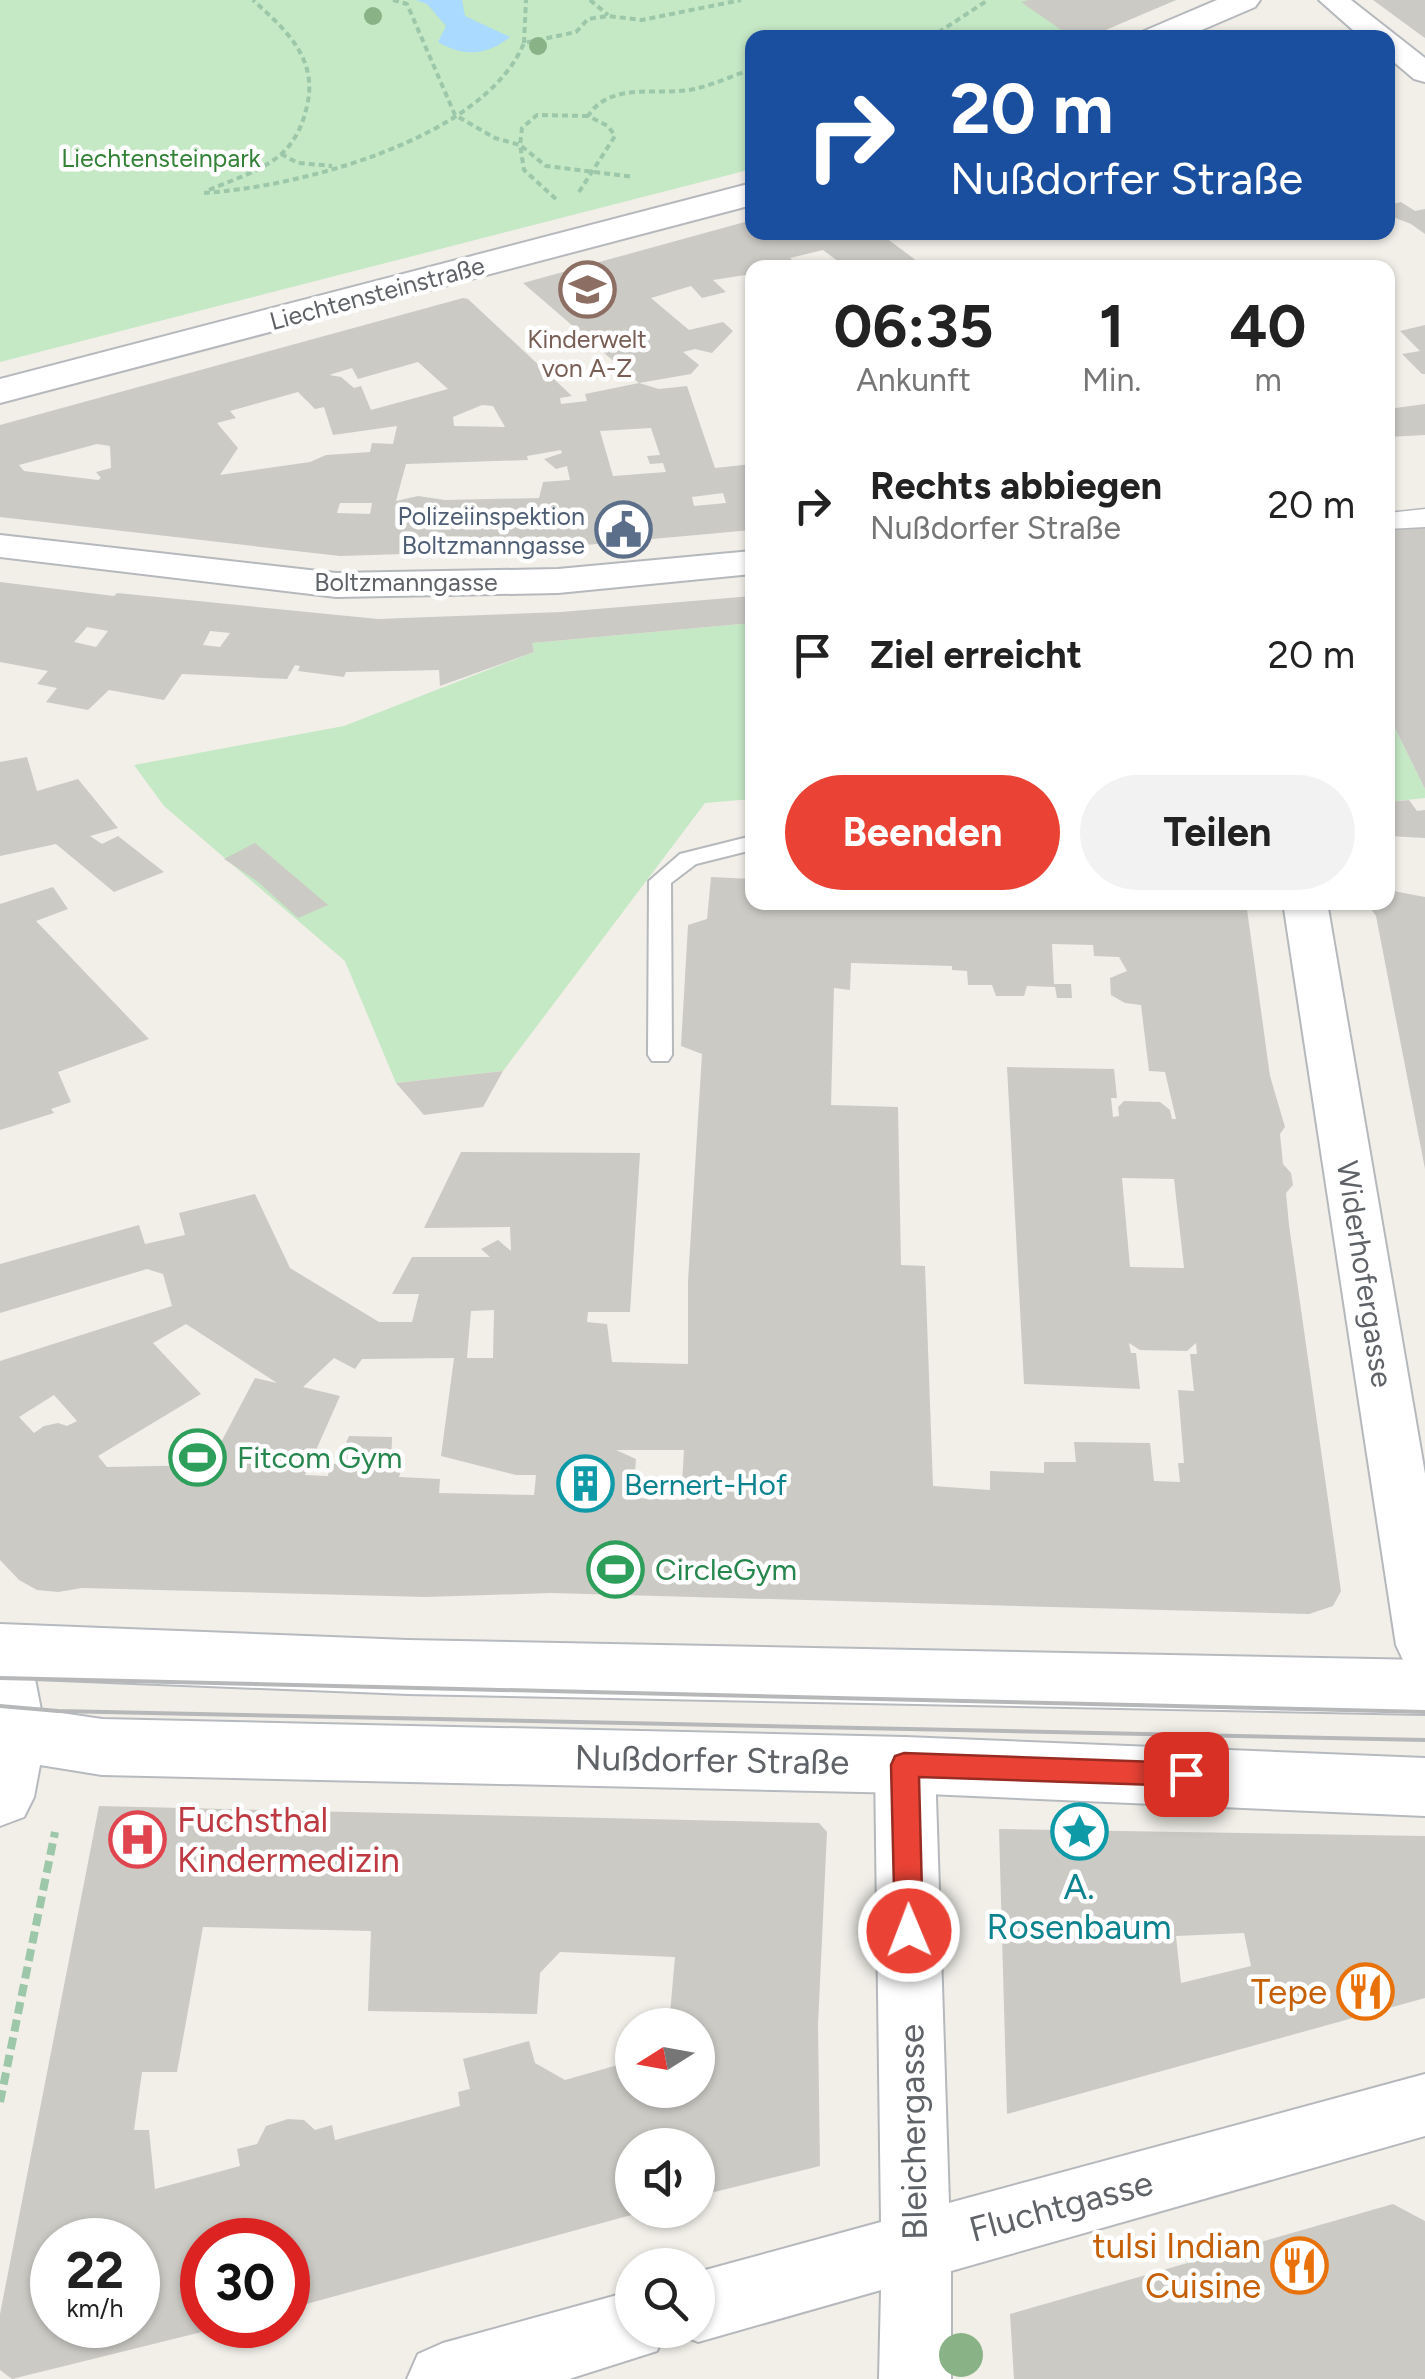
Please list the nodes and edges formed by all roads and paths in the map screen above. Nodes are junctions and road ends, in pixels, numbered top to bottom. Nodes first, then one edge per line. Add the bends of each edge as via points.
1 (253, 0) edge
2 (393, 0) edge
3 (526, 0) edge
4 (590, 0) edge
5 (741, 0) edge
6 (988, 0) edge
7 (1244, 0) edge
8 (1333, 0) edge
9 (608, 16) junction
10 (941, 30) edge
11 (1174, 30) edge
12 (1370, 30) edge
13 (524, 44) junction
14 (1395, 49) edge
15 (745, 71) edge
16 (1425, 73) edge
17 (455, 115) junction
18 (588, 116) junction
19 (520, 145) junction
20 (281, 154) junction
21 (363, 161) junction
22 (593, 173) junction
23 (646, 179) dead end
24 (745, 196) edge
25 (0, 391) edge
26 (1425, 518) edge
27 (1395, 520) edge
28 (0, 546) edge
29 (745, 564) edge
30 (745, 845) edge
31 (1306, 910) edge
32 (660, 1055) dead end
33 (1425, 1646) edge
34 (0, 1651) edge
35 (0, 1667) edge
36 (1425, 1687) edge
37 (6, 1732) edge
38 (904, 1765) junction
39 (1425, 1787) edge
40 (28, 1810) edge
41 (0, 2102) edge
42 (1425, 2106) edge
43 (916, 2246) junction
44 (715, 2303) edge
45 (615, 2331) edge
46 (444, 2379) edge
47 (915, 2379) edge

1 - 20 path via 304,54 310,92 302,124
2 - 17 path via 408,4
3 - 13 path
4 - 9 path
5 - 9 path via 642,20
6 - 10 path
7 - 11 main road
8 - 12 street
9 - 13 path via 588,20 576,32
13 - 17 path via 510,72
14 - 16 street
15 - 18 path via 696,89 619,94 597,102
17 - 19 path
17 - 21 path
18 - 19 path via 537,114 522,128
18 - 22 path via 615,136
19 - 22 path via 546,166
19 - 22 path via 524,170 560,202 579,192
20 - 21 path via 322,168
20 - 21 path via 204,193 240,192
22 - 23 path
24 - 25 main road, Liechtensteinstraße
26 - 27 street
28 - 29 street, Boltzmanngasse via 336,585 558,582
30 - 32 lane via 688,859 660,881
31 - 33 street, Widerhofergasse
34 - 36 main road via 408,1667
35 - 37 main road
37 - 38 main road, Nußdorfer Straße via 102,1747
37 - 40 main road
38 - 39 main road, Nußdorfer Straße
38 - 43 street, Bleichergasse
40 - 41 path
42 - 43 street, Fluchtgasse
43 - 44 street, Fluchtgasse
43 - 47 street, Bleichergasse
45 - 46 street

